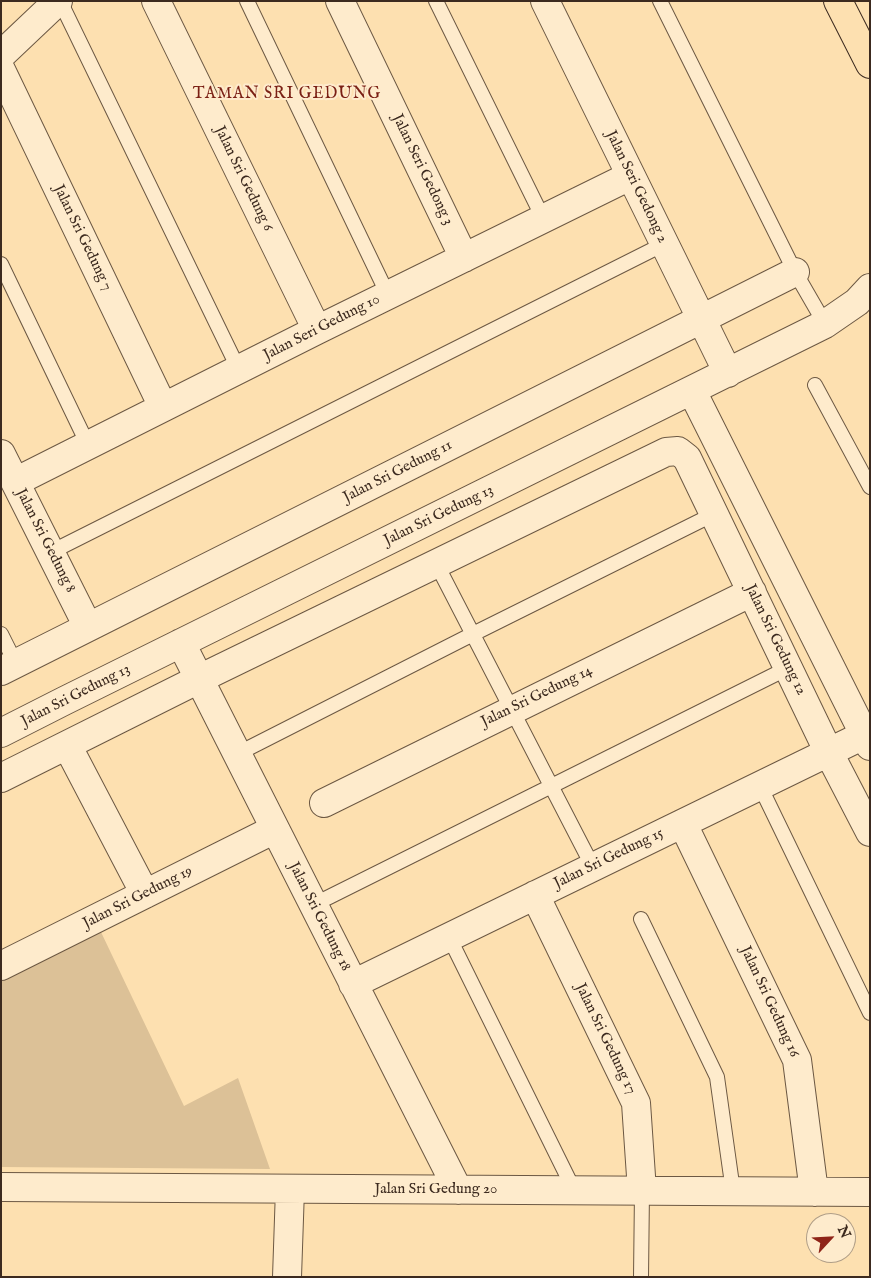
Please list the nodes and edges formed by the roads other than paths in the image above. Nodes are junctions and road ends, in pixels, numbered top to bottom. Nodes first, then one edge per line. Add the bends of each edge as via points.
1 (59, 1) edge
2 (156, 1) edge
3 (247, 1) edge
4 (340, 1) edge
5 (436, 1) edge
6 (545, 1) edge
7 (660, 1) edge
8 (838, 1) edge
9 (1, 55) edge
10 (870, 64) edge
11 (1, 70) edge
12 (630, 176) junction
13 (543, 218) junction
14 (664, 244) junction
15 (464, 258) junction
16 (1, 264) edge
17 (795, 272) junction
18 (870, 288) edge
19 (388, 295) junction
20 (701, 319) junction
21 (825, 324) junction
22 (317, 330) junction
23 (239, 370) junction
24 (728, 373) junction
25 (815, 384) dead end
26 (692, 391) junction
27 (163, 407) junction
28 (88, 445) junction
29 (1, 454) edge
30 (15, 482) junction
31 (870, 487) edge
32 (714, 514) junction
33 (51, 552) junction
34 (436, 563) junction
35 (752, 592) junction
36 (88, 627) junction
37 (1, 634) edge
38 (473, 634) junction
39 (181, 643) junction
40 (9, 668) edge
41 (788, 668) junction
42 (199, 679) junction
43 (512, 710) junction
44 (1, 734) edge
45 (867, 741) edge
46 (67, 745) junction
47 (829, 753) junction
48 (237, 754) junction
49 (1, 778) edge
50 (552, 786) junction
51 (760, 786) junction
52 (324, 803) dead end
53 (683, 824) junction
54 (275, 829) junction
55 (870, 832) edge
56 (593, 867) junction
57 (145, 894) junction
58 (535, 896) junction
59 (314, 905) junction
60 (642, 919) dead end
61 (449, 937) junction
62 (1, 966) edge
63 (353, 984) junction
64 (870, 1013) edge
65 (1, 1187) edge
66 (290, 1189) junction
67 (458, 1190) junction
68 (574, 1190) junction
69 (642, 1191) junction
70 (733, 1191) junction
71 (814, 1192) junction
72 (870, 1192) edge
73 (287, 1277) edge
74 (642, 1277) edge

1 - 9 street
1 - 23 lane
2 - 22 street, Jalan Sri Gedung 6
3 - 19 lane
4 - 15 street, Jalan Seri Gedong 3
5 - 13 lane
6 - 12 street, Jalan Seri Gedong 2
7 - 17 lane
8 - 10 highway
11 - 27 street, Jalan Sri Gedung 7
12 - 13 street, Jalan Seri Gedung 10
12 - 14 street, Jalan Seri Gedong 2
13 - 15 street, Jalan Seri Gedung 10
14 - 20 street, Jalan Seri Gedong 2
14 - 33 lane
15 - 19 street, Jalan Seri Gedung 10
16 - 28 lane
17 - 20 street, Jalan Sri Gedung 11
17 - 21 lane
18 - 21 street, Jalan Sri Gedung 13 via 857,302
19 - 22 street, Jalan Seri Gedung 10
20 - 24 street, Jalan Seri Gedong 2
20 - 36 street, Jalan Sri Gedung 11
21 - 24 street, Jalan Sri Gedung 13
22 - 23 street, Jalan Seri Gedung 10
23 - 27 street, Jalan Seri Gedung 10
24 - 26 street, Jalan Sri Gedung 13
25 - 31 lane
26 - 39 street, Jalan Sri Gedung 13
26 - 45 street
27 - 28 street, Jalan Seri Gedung 10
28 - 30 street, Jalan Seri Gedung 10
29 - 30 street, Jalan Sri Gedung 8
30 - 33 street, Jalan Sri Gedung 8
32 - 34 street, Jalan Sri Gedung 12 via 687,458 678,451 666,452
32 - 35 street, Jalan Sri Gedung 12
32 - 38 lane
33 - 36 street, Jalan Sri Gedung 8
34 - 38 lane
34 - 42 street
35 - 41 street, Jalan Sri Gedung 12
35 - 43 street, Jalan Sri Gedung 14
36 - 40 street, Jalan Sri Gedung 11
37 - 40 lane
38 - 43 lane
38 - 48 lane
39 - 42 street, Jalan Sri Gedung 18
39 - 44 street, Jalan Sri Gedung 13
41 - 47 street, Jalan Sri Gedung 12
41 - 50 lane
42 - 46 street
42 - 48 street, Jalan Sri Gedung 18
43 - 50 lane
43 - 52 street, Jalan Sri Gedung 14
45 - 47 street, Jalan Sri Gedung 15
46 - 49 street
46 - 57 street
47 - 51 street, Jalan Sri Gedung 15
47 - 55 street, Jalan Sri Gedung 12
48 - 54 street, Jalan Sri Gedung 18
50 - 56 lane
50 - 59 lane
51 - 53 street, Jalan Sri Gedung 15
51 - 64 lane
53 - 56 street, Jalan Sri Gedung 15
53 - 71 street, Jalan Sri Gedung 16 via 797,1060
54 - 57 street, Jalan Sri Gedung 19
54 - 59 street, Jalan Sri Gedung 18
56 - 58 street, Jalan Sri Gedung 15
57 - 62 street, Jalan Sri Gedung 19
58 - 61 street, Jalan Sri Gedung 15
58 - 69 street, Jalan Sri Gedung 17 via 636,1103
59 - 63 street, Jalan Sri Gedung 18
60 - 70 lane via 717,1077
61 - 63 street, Jalan Sri Gedung 15
61 - 68 lane
63 - 67 street, Jalan Sri Gedung 18
65 - 66 street, Jalan Sri Gedung 20
66 - 67 street, Jalan Sri Gedung 20
66 - 73 street
67 - 68 street, Jalan Sri Gedung 20
68 - 69 street, Jalan Sri Gedung 20
69 - 70 street, Jalan Sri Gedung 20
69 - 74 lane
70 - 71 street, Jalan Sri Gedung 20
71 - 72 street, Jalan Sri Gedung 20

